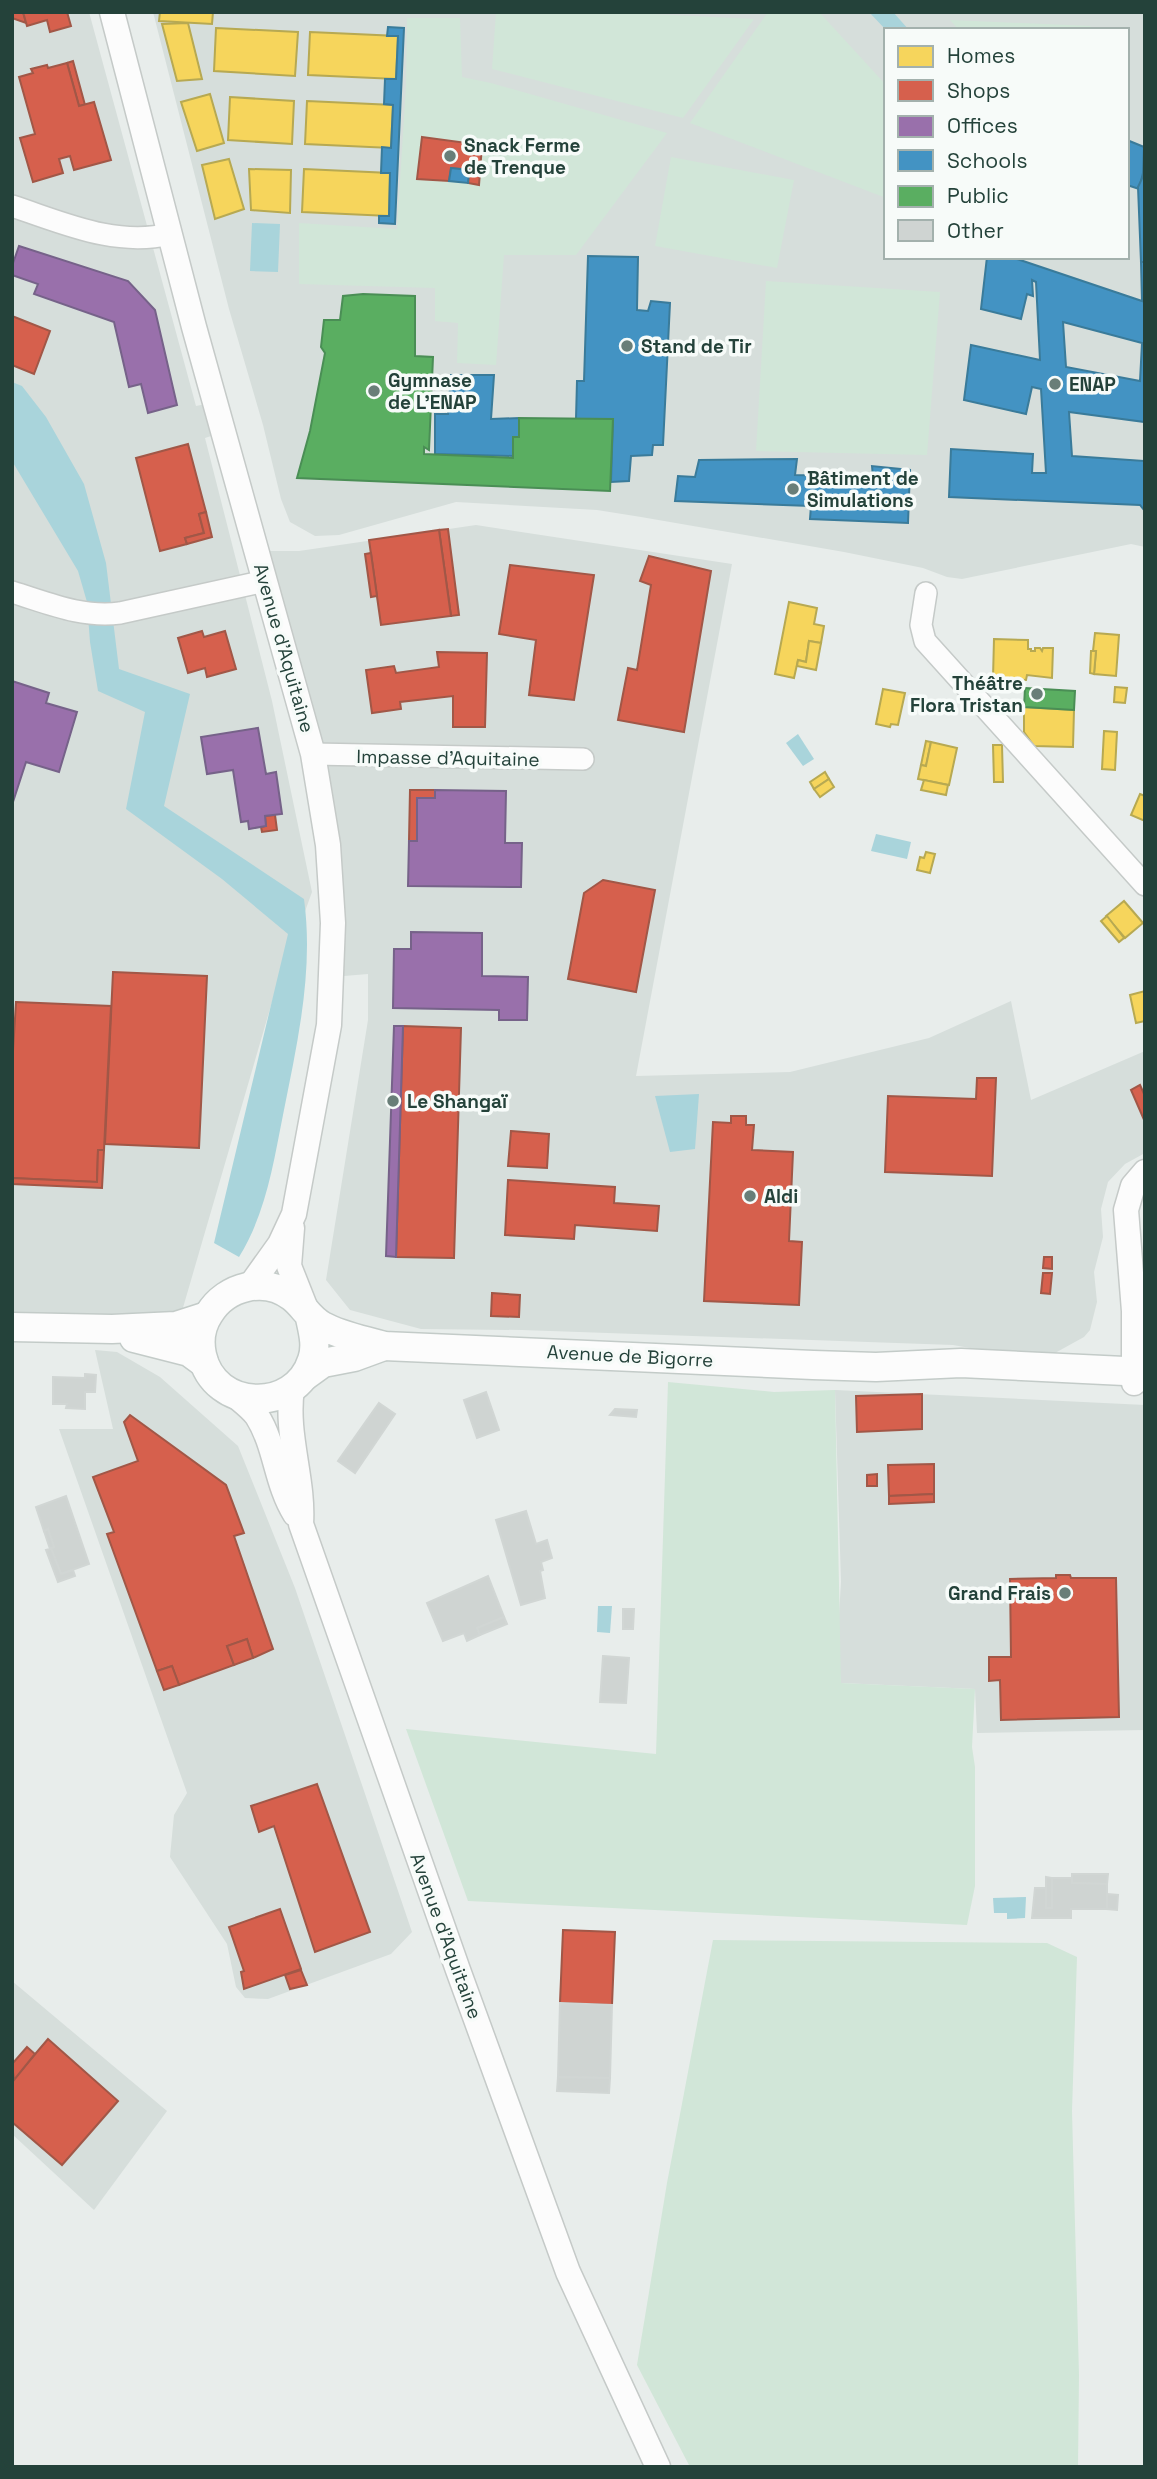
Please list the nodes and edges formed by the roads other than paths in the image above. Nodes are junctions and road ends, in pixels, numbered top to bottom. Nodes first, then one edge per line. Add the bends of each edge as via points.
1 (112, 12) edge
2 (12, 206) edge
3 (170, 234) junction
4 (265, 581) junction
5 (12, 592) edge
6 (926, 593) dead end
7 (313, 754) junction
8 (583, 760) dead end
9 (1145, 885) edge
10 (1145, 1172) edge
11 (294, 1214) junction
12 (250, 1286) junction
13 (207, 1316) junction
14 (309, 1316) junction
15 (12, 1327) edge
16 (112, 1329) junction
17 (384, 1346) junction
18 (204, 1363) junction
19 (876, 1367) junction
20 (1141, 1381) edge
21 (298, 1382) junction
22 (237, 1396) junction
23 (302, 1524) junction
24 (658, 2467) edge

1 - 3 street, Avenue d'Aquitaine
2 - 3 street via 114,237 151,239
3 - 4 street, Avenue d'Aquitaine
4 - 5 street via 99,616
4 - 7 street, Avenue d'Aquitaine
6 - 9 street via 921,625 925,640
7 - 8 street, Impasse d'Aquitaine
7 - 11 street, Avenue d'Aquitaine via 328,845 332,988
10 - 20 street via 1133,1186 1126,1210
11 - 12 street, Avenue d'Aquitaine via 280,1244
11 - 14 street via 289,1266
12 - 13 main road via 225,1296
12 - 14 main road via 277,1288
13 - 16 main road via 176,1326
13 - 18 main road via 202,1331
14 - 17 main road, Avenue de Bigorre via 324,1327
14 - 21 main road via 315,1340 313,1359
15 - 16 main road
16 - 18 main road via 190,1352
17 - 19 main road, Avenue de Bigorre
17 - 21 main road, Avenue de Bigorre via 323,1363
18 - 22 main road via 217,1383
19 - 20 main road, Avenue de Bigorre via 961,1363
19 - 20 main road, Avenue de Bigorre via 1007,1385
21 - 22 main road via 275,1398
21 - 23 street, Avenue d'Aquitaine via 291,1429
22 - 23 street via 256,1414 278,1477
23 - 24 street, Avenue d'Aquitaine via 568,2272

